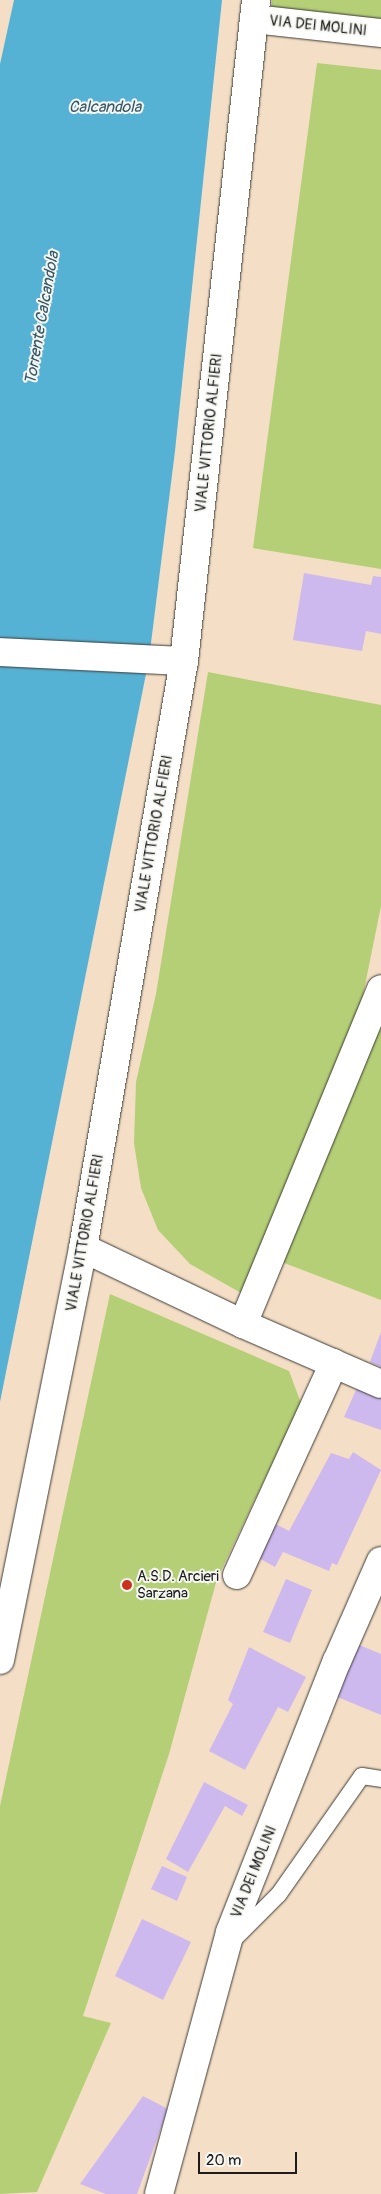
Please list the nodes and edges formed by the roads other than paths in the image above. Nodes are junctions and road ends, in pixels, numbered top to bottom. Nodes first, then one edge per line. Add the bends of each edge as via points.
1 (255, 10) edge
2 (381, 34) edge
3 (0, 652) edge
4 (184, 661) junction
5 (381, 989) edge
6 (84, 1248) junction
7 (243, 1324) junction
8 (334, 1363) junction
9 (381, 1384) edge
10 (381, 1562) edge
11 (237, 1575) dead end
12 (0, 1660) edge
13 (381, 1779) edge
14 (226, 1948) junction
15 (159, 2194) edge

1 - 2 street, VIA DEI MOLINI
1 - 4 street, VIALE VITTORIO ALFIERI
3 - 4 street
4 - 6 street, VIALE VITTORIO ALFIERI
5 - 7 street
6 - 7 street
6 - 12 street, VIALE VITTORIO ALFIERI
7 - 8 street
8 - 9 street
8 - 11 street
10 - 14 street, VIA DEI MOLINI via 334,1670
13 - 14 lane via 362,1776 279,1894
14 - 15 street, VIA DEI MOLINI

